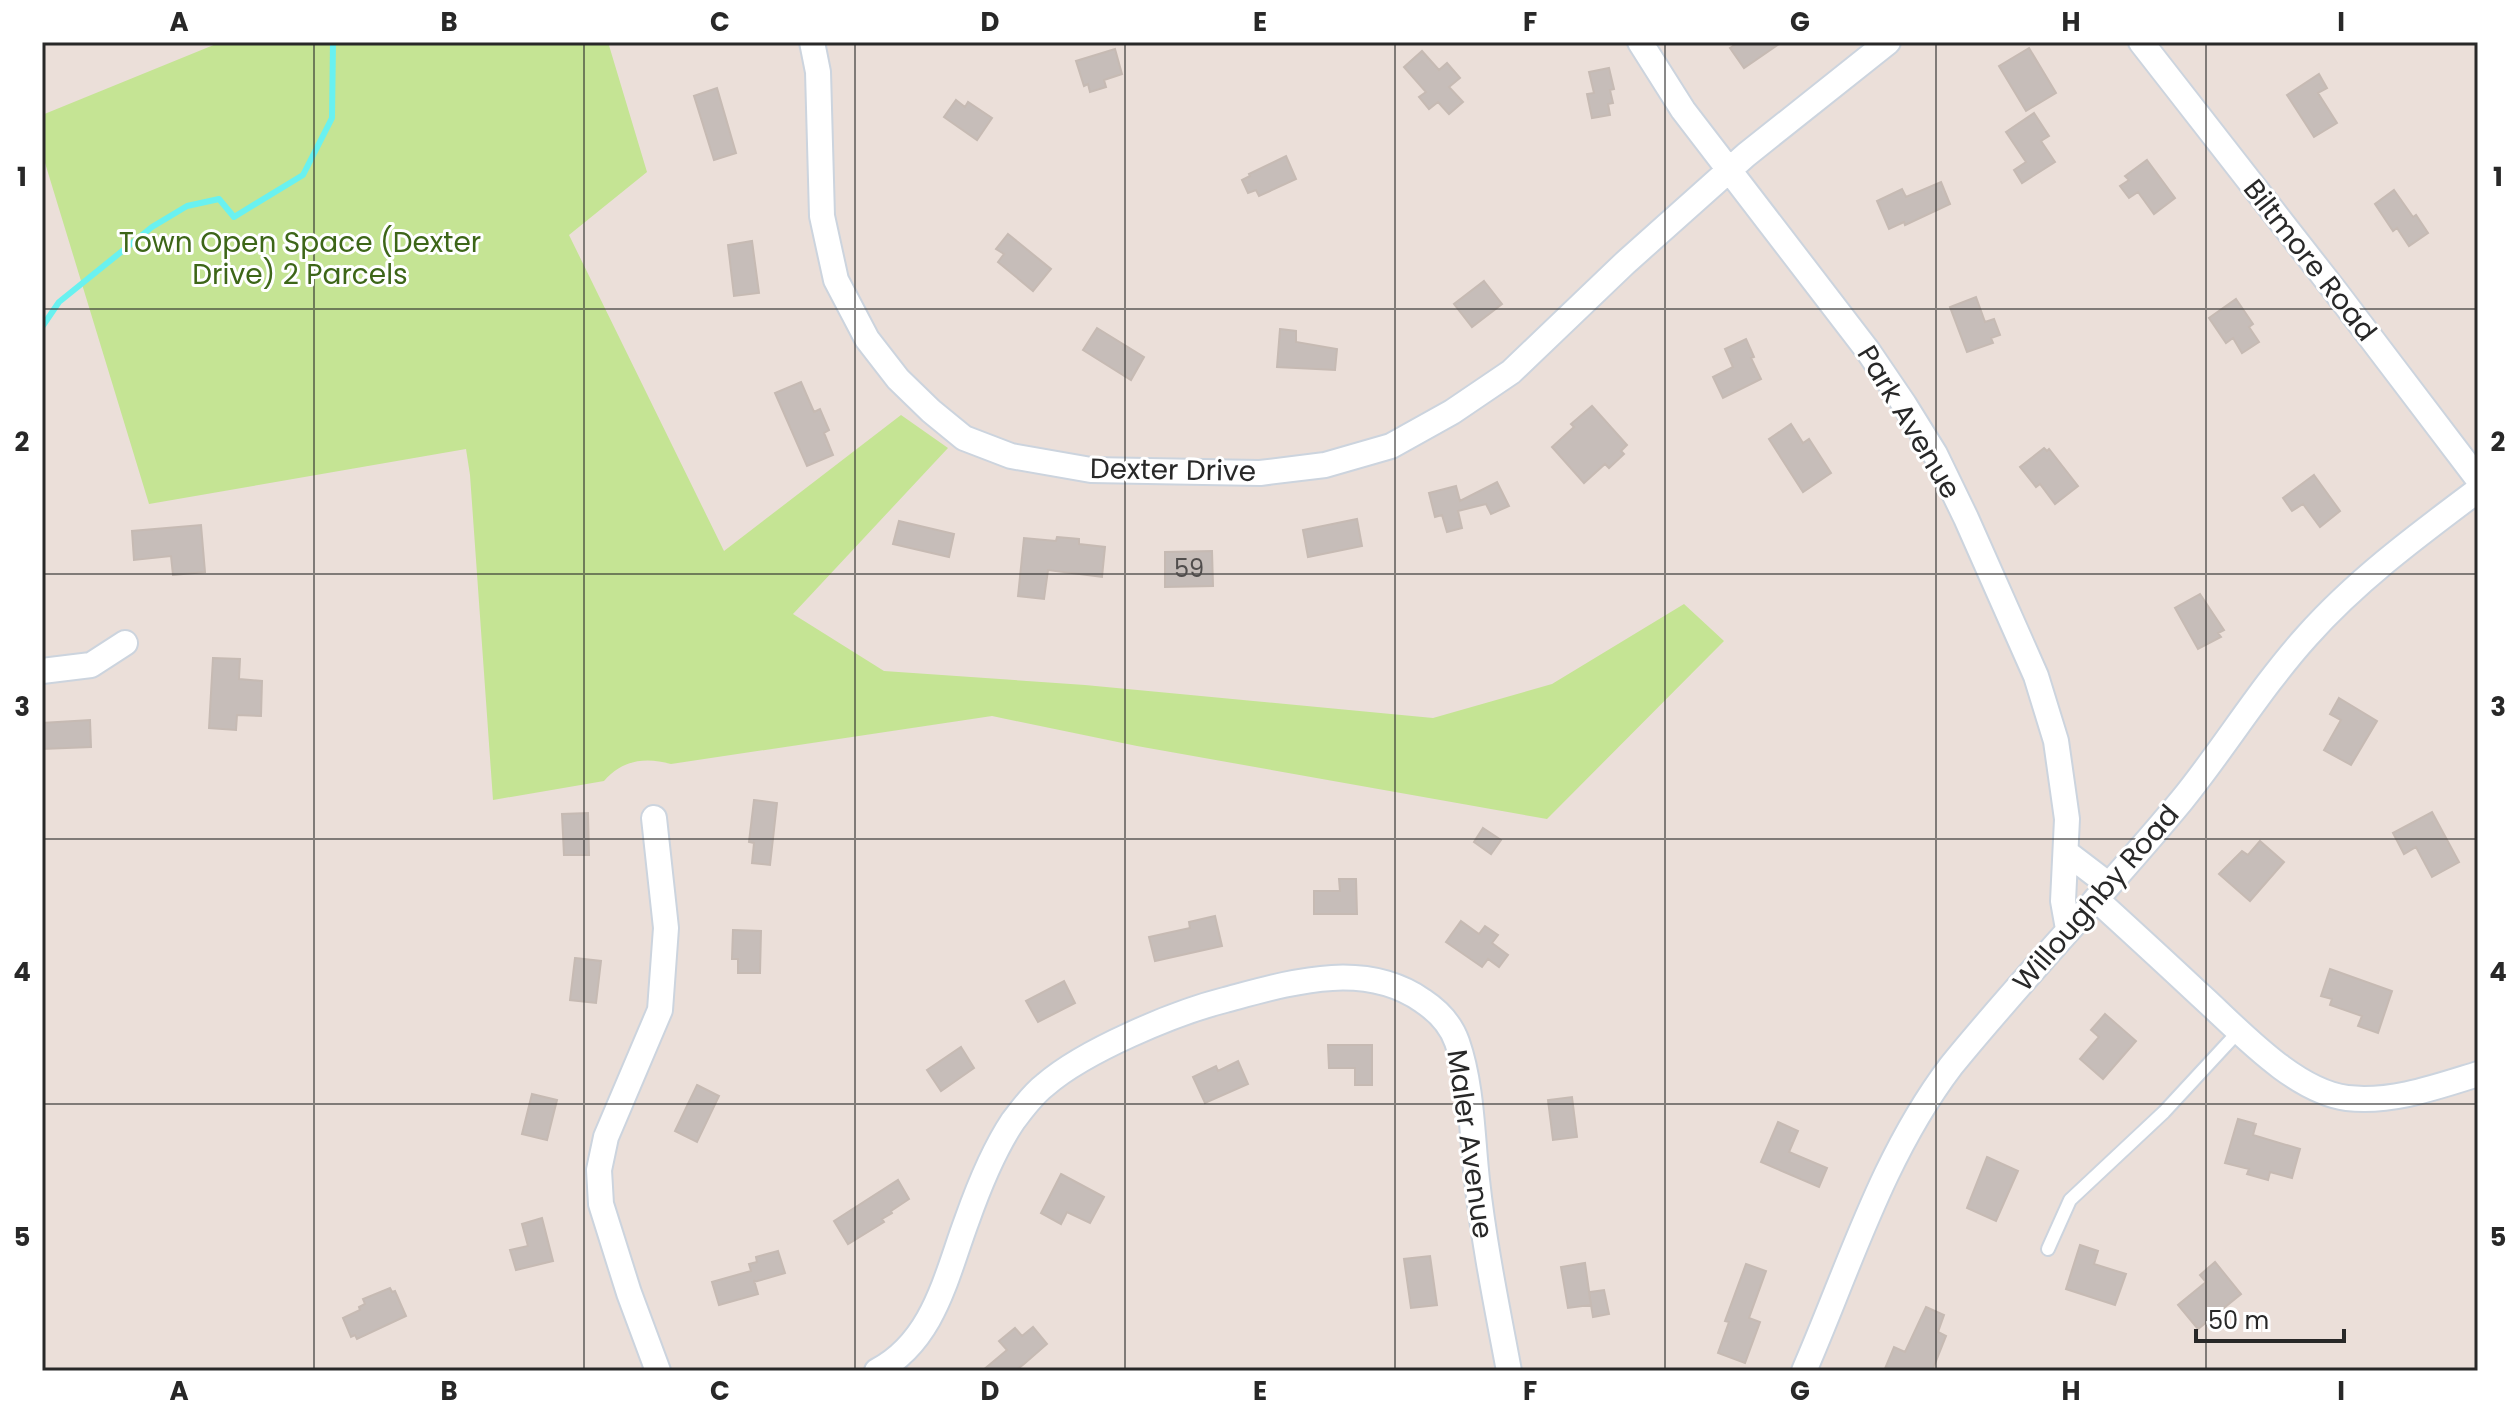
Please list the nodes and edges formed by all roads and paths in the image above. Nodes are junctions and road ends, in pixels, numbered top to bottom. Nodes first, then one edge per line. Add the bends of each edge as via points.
1 (812, 42) edge
2 (1640, 42) edge
3 (1888, 42) edge
4 (2141, 42) edge
5 (1730, 171) junction
6 (2478, 479) edge
7 (2478, 490) edge
8 (125, 643) dead end
9 (42, 671) edge
10 (654, 818) dead end
11 (2067, 853) junction
12 (2103, 892) junction
13 (2068, 929) junction
14 (2239, 1031) junction
15 (2478, 1074) edge
16 (2048, 1249) dead end
17 (658, 1371) edge
18 (877, 1371) edge
19 (1509, 1371) edge
20 (1804, 1371) edge

1 - 5 street, Dexter Drive via 818,72 822,216 836,280 867,339 898,379 964,438 1011,456 1091,470 1260,473 1325,465 1391,446 1511,372
2 - 5 street, Park Avenue
3 - 5 street, Dexter Drive
4 - 6 street, Biltmore Road
5 - 11 street, Park Avenue via 1868,351 1935,454 2003,598 2048,712 2063,782
7 - 12 street, Willoughby Road via 2365,579 2308,636
8 - 9 street via 91,665
10 - 17 street via 666,928 660,1010 606,1137 599,1170 601,1204
11 - 12 street via 2098,873
11 - 13 street, Park Avenue via 2063,901
12 - 13 street, Willoughby Road
12 - 14 street
13 - 20 street, Willoughby Road via 1924,1101 1889,1167
14 - 15 street via 2303,1081 2345,1098 2404,1095
14 - 16 lane via 2164,1112 2070,1200
18 - 19 street, Maler Avenue via 906,1351 927,1324 987,1168 1025,1104 1043,1087 1118,1042 1188,1012 1296,982 1353,976 1412,993 1440,1016 1457,1043 1466,1078 1483,1233

